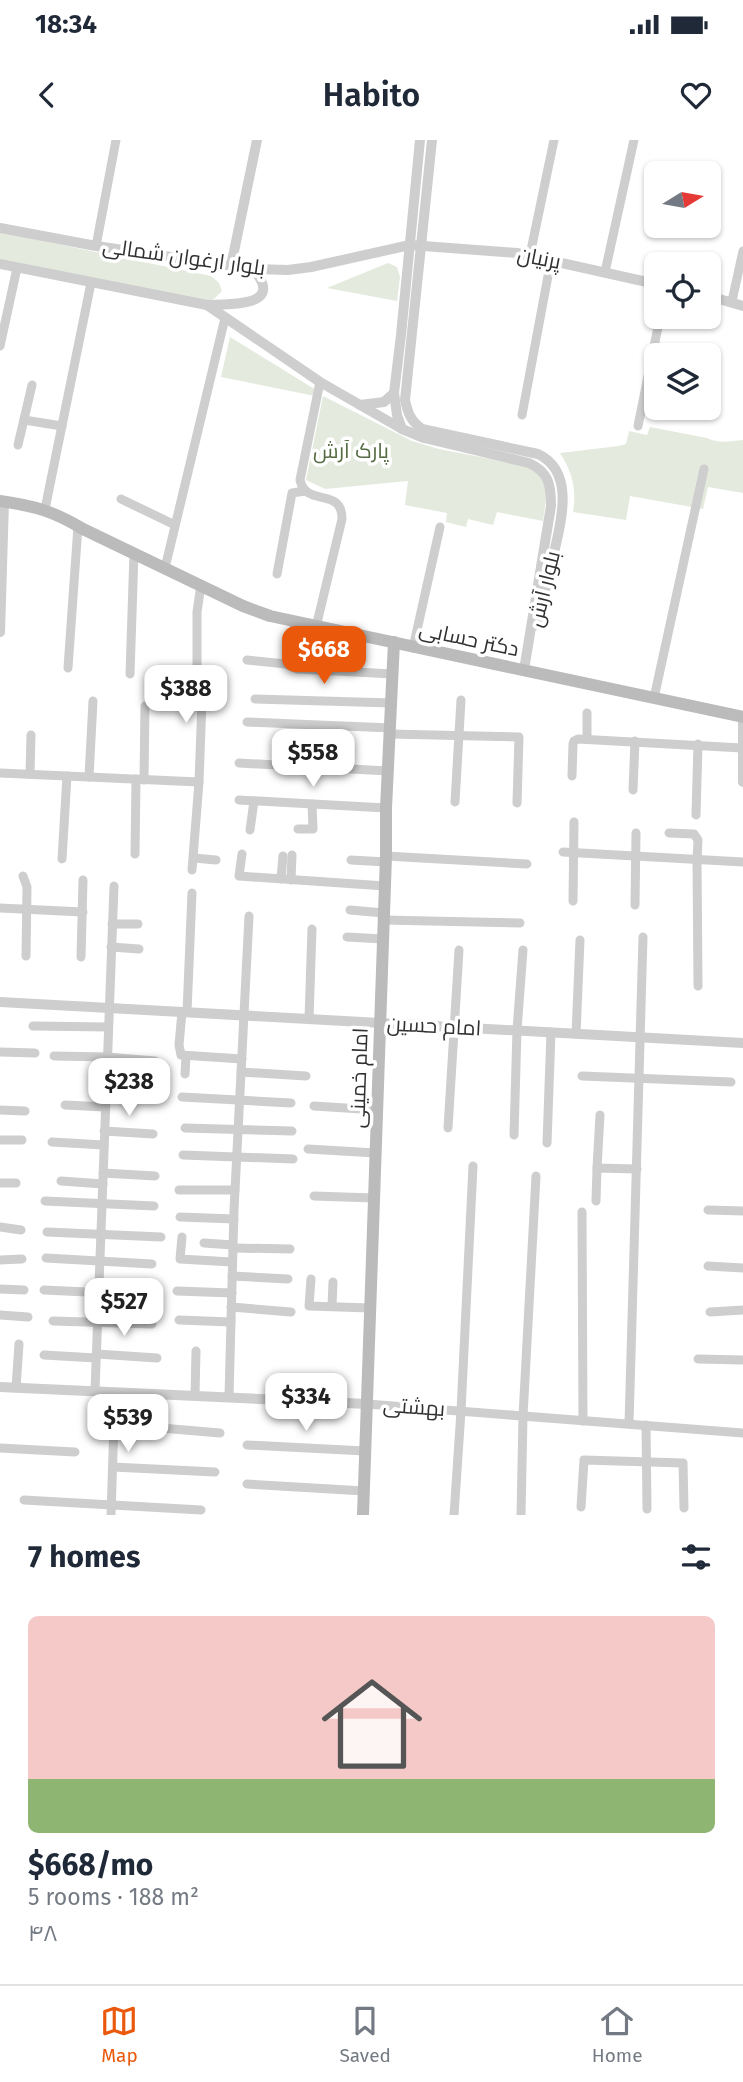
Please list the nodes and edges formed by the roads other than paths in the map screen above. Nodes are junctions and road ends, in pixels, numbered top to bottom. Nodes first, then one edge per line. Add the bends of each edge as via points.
1 (116, 140) edge
2 (257, 140) edge
3 (420, 140) edge
4 (432, 140) edge
5 (554, 140) edge
6 (634, 140) edge
7 (0, 228) edge
8 (415, 245) junction
9 (96, 246) junction
10 (743, 251) edge
11 (530, 255) junction
12 (551, 260) junction
13 (0, 264) edge
14 (231, 266) junction
15 (17, 268) junction
16 (253, 269) junction
17 (605, 272) junction
18 (644, 281) edge
19 (91, 284) junction
20 (737, 303) edge
21 (207, 305) junction
22 (225, 318) junction
23 (658, 329) edge
24 (0, 346) edge
25 (320, 383) junction
26 (32, 385) dead end
27 (394, 393) junction
28 (358, 405) junction
29 (522, 415) dead end
30 (24, 420) junction
31 (62, 426) junction
32 (638, 426) dead end
33 (402, 429) junction
34 (18, 445) dead end
35 (704, 469) dead end
36 (305, 491) junction
37 (121, 499) dead end
38 (2, 501) edge
39 (45, 509) junction
40 (175, 525) junction
41 (78, 526) junction
42 (440, 527) dead end
43 (134, 553) junction
44 (165, 568) junction
45 (277, 574) dead end
46 (201, 585) junction
47 (295, 623) junction
48 (316, 627) junction
49 (0, 632) edge
50 (394, 642) junction
51 (413, 648) junction
52 (527, 651) junction
53 (247, 660) dead end
54 (286, 664) junction
55 (68, 668) dead end
56 (524, 670) junction
57 (130, 674) dead end
58 (393, 674) junction
59 (654, 698) junction
60 (255, 699) dead end
61 (394, 699) junction
62 (461, 700) dead end
63 (93, 701) dead end
64 (145, 706) dead end
65 (587, 713) dead end
66 (743, 717) edge
67 (247, 722) dead end
68 (390, 731) junction
69 (31, 735) dead end
70 (459, 735) junction
71 (587, 739) junction
72 (635, 741) junction
73 (698, 744) junction
74 (742, 748) edge
75 (239, 763) dead end
76 (388, 771) junction
77 (0, 773) edge
78 (30, 774) junction
79 (67, 776) junction
80 (572, 776) dead end
81 (89, 777) junction
82 (140, 779) junction
83 (199, 782) junction
84 (743, 782) edge
85 (633, 790) dead end
86 (239, 800) dead end
87 (254, 801) junction
88 (455, 802) dead end
89 (517, 803) dead end
90 (312, 804) junction
91 (386, 808) junction
92 (696, 815) dead end
93 (573, 822) dead end
94 (298, 829) dead end
95 (250, 830) dead end
96 (636, 833) dead end
97 (669, 833) dead end
98 (564, 852) dead end
99 (574, 853) junction
100 (135, 854) dead end
101 (242, 854) dead end
102 (288, 856) dead end
103 (636, 856) junction
104 (194, 858) junction
105 (62, 859) dead end
106 (386, 859) junction
107 (216, 860) dead end
108 (351, 860) dead end
109 (697, 860) junction
110 (743, 862) edge
111 (527, 864) dead end
112 (192, 870) dead end
113 (23, 876) dead end
114 (83, 880) dead end
115 (286, 880) junction
116 (114, 886) dead end
117 (385, 886) junction
118 (192, 893) dead end
119 (573, 901) dead end
120 (635, 905) dead end
121 (0, 908) edge
122 (27, 909) junction
123 (350, 910) dead end
124 (83, 912) junction
125 (249, 916) dead end
126 (384, 917) junction
127 (520, 923) dead end
128 (112, 924) junction
129 (138, 924) dead end
130 (312, 929) dead end
131 (346, 937) dead end
132 (643, 937) dead end
133 (383, 939) junction
134 (580, 940) dead end
135 (111, 947) junction
136 (139, 949) dead end
137 (459, 950) dead end
138 (523, 950) dead end
139 (26, 956) dead end
140 (82, 957) dead end
141 (698, 986) dead end
142 (0, 1002) edge
143 (109, 1008) junction
144 (185, 1012) junction
145 (244, 1016) junction
146 (309, 1019) junction
147 (380, 1023) junction
148 (33, 1026) dead end
149 (108, 1027) junction
150 (453, 1027) junction
151 (517, 1030) junction
152 (551, 1032) junction
153 (576, 1034) junction
154 (641, 1037) junction
155 (743, 1043) edge
156 (0, 1052) edge
157 (35, 1054) dead end
158 (54, 1056) dead end
159 (186, 1056) junction
160 (107, 1057) junction
161 (242, 1059) junction
162 (155, 1061) dead end
163 (241, 1072) junction
164 (185, 1074) dead end
165 (306, 1076) dead end
166 (582, 1076) dead end
167 (640, 1079) junction
168 (731, 1082) dead end
169 (106, 1087) junction
170 (157, 1091) dead end
171 (182, 1097) dead end
172 (240, 1101) junction
173 (290, 1103) dead end
174 (65, 1105) dead end
175 (314, 1106) dead end
176 (105, 1107) junction
177 (0, 1110) edge
178 (377, 1110) junction
179 (25, 1111) dead end
180 (600, 1115) dead end
181 (185, 1128) dead end
182 (448, 1128) dead end
183 (238, 1129) junction
184 (104, 1131) junction
185 (292, 1132) dead end
186 (153, 1134) dead end
187 (514, 1135) dead end
188 (0, 1140) edge
189 (22, 1140) dead end
190 (52, 1142) dead end
191 (547, 1143) dead end
192 (104, 1145) junction
193 (309, 1149) dead end
194 (376, 1153) junction
195 (183, 1155) dead end
196 (237, 1156) junction
197 (293, 1159) dead end
198 (473, 1166) dead end
199 (597, 1168) junction
200 (637, 1169) junction
201 (103, 1173) junction
202 (536, 1175) dead end
203 (155, 1176) dead end
204 (61, 1181) dead end
205 (0, 1183) edge
206 (16, 1183) dead end
207 (103, 1184) junction
208 (179, 1190) dead end
209 (235, 1190) junction
210 (314, 1196) dead end
211 (374, 1199) junction
212 (596, 1200) dead end
213 (44, 1201) dead end
214 (102, 1203) junction
215 (155, 1206) dead end
216 (708, 1210) dead end
217 (743, 1211) edge
218 (582, 1212) dead end
219 (180, 1217) dead end
220 (233, 1219) junction
221 (0, 1227) edge
222 (21, 1230) dead end
223 (47, 1232) dead end
224 (101, 1234) junction
225 (161, 1237) dead end
226 (183, 1237) dead end
227 (204, 1243) dead end
228 (233, 1247) junction
229 (290, 1250) dead end
230 (46, 1258) dead end
231 (22, 1259) dead end
232 (0, 1260) edge
233 (100, 1262) junction
234 (232, 1262) junction
235 (152, 1264) dead end
236 (708, 1266) dead end
237 (743, 1268) edge
238 (232, 1276) junction
239 (288, 1279) dead end
240 (311, 1279) dead end
241 (333, 1282) dead end
242 (0, 1289) edge
243 (24, 1290) dead end
244 (44, 1290) dead end
245 (177, 1291) dead end
246 (99, 1293) junction
247 (232, 1293) junction
248 (151, 1295) dead end
249 (231, 1307) junction
250 (331, 1307) junction
251 (370, 1307) junction
252 (743, 1310) edge
253 (290, 1312) dead end
254 (710, 1312) dead end
255 (0, 1315) edge
256 (28, 1317) dead end
257 (179, 1320) dead end
258 (53, 1321) dead end
259 (98, 1322) junction
260 (231, 1322) junction
261 (152, 1324) dead end
262 (19, 1344) dead end
263 (196, 1351) dead end
264 (44, 1355) dead end
265 (96, 1356) junction
266 (157, 1358) dead end
267 (698, 1359) dead end
268 (743, 1360) edge
269 (0, 1387) edge
270 (16, 1388) junction
271 (95, 1391) junction
272 (115, 1392) junction
273 (195, 1395) junction
274 (229, 1396) junction
275 (367, 1404) junction
276 (461, 1411) junction
277 (523, 1416) junction
278 (583, 1420) junction
279 (114, 1424) junction
280 (629, 1424) junction
281 (646, 1425) junction
282 (220, 1433) dead end
283 (743, 1433) edge
284 (247, 1445) dead end
285 (0, 1448) edge
286 (365, 1451) junction
287 (75, 1452) dead end
288 (647, 1461) junction
289 (113, 1467) junction
290 (215, 1472) dead end
291 (247, 1484) dead end
292 (364, 1491) junction
293 (24, 1500) dead end
294 (581, 1507) dead end
295 (684, 1508) dead end
296 (647, 1509) dead end
297 (111, 1510) edge
298 (201, 1510) dead end
299 (363, 1515) edge
300 (454, 1515) edge
301 (521, 1515) edge

1 - 9 street
2 - 14 street
3 - 8 street, بلوار آرش
4 - 8 street, بلوار آرش
5 - 11 street
6 - 17 street
7 - 9 street, بلوار ارغوان شمالی
8 - 11 street, پرنیان
8 - 16 street, بلوار ارغوان شمالی via 311,267
8 - 27 street, بلوار آرش
8 - 52 street, بلوار آرش via 405,401 412,422 422,429 538,454 548,458 560,480 561,521
9 - 14 street, بلوار ارغوان شمالی
10 - 20 street
11 - 12 street, پرنیان
12 - 17 street, پرنیان
12 - 29 street
13 - 15 street, بلوار ارغوان شمالی
14 - 16 street, بلوار ارغوان شمالی
15 - 19 street, بلوار ارغوان شمالی
15 - 24 street
16 - 21 street via 264,286 256,300
17 - 18 street, پرنیان
19 - 21 street, بلوار ارغوان شمالی
19 - 31 street
21 - 22 street
22 - 25 street
22 - 40 street
23 - 32 street
25 - 28 street
25 - 36 street via 300,480
26 - 30 street
27 - 28 street via 384,402
27 - 33 street, بلوار آرش
28 - 33 street
30 - 31 street
30 - 34 street
31 - 39 street
33 - 52 street, بلوار آرش via 529,463 540,468 547,479 551,506
35 - 59 street
36 - 45 street via 292,493
36 - 48 street via 335,500 342,511
37 - 40 street
38 - 39 main road, دکتر حسابی
38 - 49 street
39 - 41 main road, دکتر حسابی
40 - 44 street
41 - 43 main road, دکتر حسابی
41 - 55 street
42 - 51 street
43 - 44 main road, دکتر حسابی
43 - 57 street
44 - 46 main road, دکتر حسابی
46 - 47 main road, دکتر حسابی via 243,606
46 - 83 street via 197,612 202,701
47 - 48 main road, دکتر حسابی
47 - 54 street
48 - 50 main road, دکتر حسابی
50 - 51 main road, دکتر حسابی
50 - 58 main road, امام خمینی
51 - 56 main road, دکتر حسابی
52 - 56 street
53 - 54 street
54 - 58 street via 297,669
56 - 59 main road, دکتر حسابی
58 - 61 main road, امام خمینی
59 - 66 main road, دکتر حسابی
60 - 61 street
61 - 68 main road, امام خمینی
62 - 70 street
63 - 81 street
64 - 82 street
65 - 71 street
66 - 74 street
67 - 68 street
68 - 70 street
68 - 76 main road, امام خمینی
69 - 78 street
70 - 88 street
70 - 89 street via 519,737
71 - 72 street
71 - 80 street via 574,741
72 - 73 street
72 - 85 street
73 - 74 street
73 - 92 street
74 - 84 street
75 - 76 street
76 - 91 main road, امام خمینی
77 - 78 street
78 - 79 street
79 - 81 street
79 - 105 street
81 - 82 street
82 - 83 street
82 - 100 street
83 - 104 street
86 - 87 street
87 - 90 street
87 - 95 street
90 - 91 street
90 - 94 street via 313,830
91 - 106 main road, امام خمینی
93 - 99 street
96 - 103 street
97 - 109 street via 694,834
98 - 99 street
99 - 103 street
99 - 119 street
101 - 115 street via 239,876
102 - 115 street
103 - 109 street
103 - 120 street
104 - 107 street
104 - 112 street
106 - 108 street
106 - 111 street
106 - 117 main road, امام خمینی
109 - 110 street
109 - 141 street
113 - 122 street
114 - 124 street
115 - 117 street
116 - 128 street
117 - 126 main road, امام خمینی
118 - 144 street
121 - 122 street
122 - 124 street
122 - 139 street
123 - 126 street
124 - 140 street
125 - 145 street
126 - 127 street
126 - 133 main road, امام خمینی
128 - 129 street
128 - 135 street
130 - 146 street
131 - 133 street
132 - 154 street
133 - 147 main road, امام خمینی
134 - 153 street
135 - 136 street
135 - 143 street
137 - 150 street
138 - 151 street
142 - 143 street, امام حسین
143 - 144 street, امام حسین
143 - 149 street
144 - 145 street, امام حسین
144 - 159 street via 179,1045 181,1055
145 - 146 street, امام حسین
145 - 161 street
146 - 147 street, امام حسین
147 - 150 street, امام حسین
147 - 178 main road, امام خمینی
148 - 149 street
149 - 160 street
150 - 151 street, امام حسین
150 - 182 street
151 - 152 street, امام حسین
151 - 187 street
152 - 153 street, امام حسین
152 - 191 street
153 - 154 street, امام حسین
154 - 155 street, امام حسین
154 - 167 street
156 - 157 street
158 - 160 street
159 - 161 street
159 - 164 street
160 - 162 street
160 - 169 street
161 - 163 street
163 - 165 street
163 - 172 street
166 - 167 street
167 - 168 street
167 - 200 street
169 - 170 street
169 - 176 street
171 - 172 street
172 - 173 street
172 - 183 street
174 - 176 street
175 - 178 street
176 - 184 street
177 - 179 street
178 - 194 main road, امام خمینی
180 - 199 street
181 - 183 street
183 - 185 street
183 - 196 street
184 - 186 street
184 - 192 street
188 - 189 street
190 - 192 street
192 - 201 street
193 - 194 street
194 - 211 main road, امام خمینی
195 - 196 street
196 - 197 street
196 - 209 street
198 - 276 street
199 - 200 street
199 - 212 street
200 - 280 street
201 - 203 street
201 - 207 street
202 - 277 street
204 - 207 street
205 - 206 street
207 - 214 street
208 - 209 street
209 - 220 street
210 - 211 street
211 - 251 main road, امام خمینی
213 - 214 street
214 - 215 street
214 - 224 street
216 - 217 street
218 - 278 street
219 - 220 street
220 - 228 street
221 - 222 street
223 - 224 street
224 - 225 street
224 - 233 street
226 - 234 street via 180,1259
227 - 228 street
228 - 229 street
228 - 234 street
230 - 233 street
231 - 232 street
233 - 235 street
233 - 246 street
234 - 238 street
236 - 237 street
238 - 239 street
238 - 247 street
240 - 250 street via 309,1306
241 - 250 street
242 - 243 street
244 - 246 street
245 - 247 street
246 - 248 street
246 - 259 street
247 - 249 street
249 - 253 street
249 - 260 street
250 - 251 street
251 - 275 main road, امام خمینی
252 - 254 street
255 - 256 street
257 - 260 street
258 - 259 street
259 - 261 street
259 - 265 street
260 - 274 street
262 - 270 street
263 - 273 street
264 - 265 street
265 - 266 street
265 - 271 street
267 - 268 street
269 - 270 street, بهشتی
270 - 271 street, بهشتی
271 - 272 street, بهشتی
272 - 273 street, بهشتی
272 - 279 street
273 - 274 street, بهشتی
274 - 275 street, بهشتی
275 - 276 street, بهشتی
275 - 286 main road, امام خمینی
276 - 277 street, بهشتی
276 - 300 street
277 - 278 street, بهشتی
277 - 301 street
278 - 280 street, بهشتی
279 - 282 street
279 - 289 street
280 - 281 street, بهشتی
281 - 283 street, بهشتی
281 - 288 street
284 - 286 street
285 - 287 street
286 - 292 main road, امام خمینی
288 - 294 street via 584,1460
288 - 295 street via 683,1463
288 - 296 street
289 - 290 street
289 - 297 street
291 - 292 street
292 - 299 main road, امام خمینی
293 - 297 street
297 - 298 street

